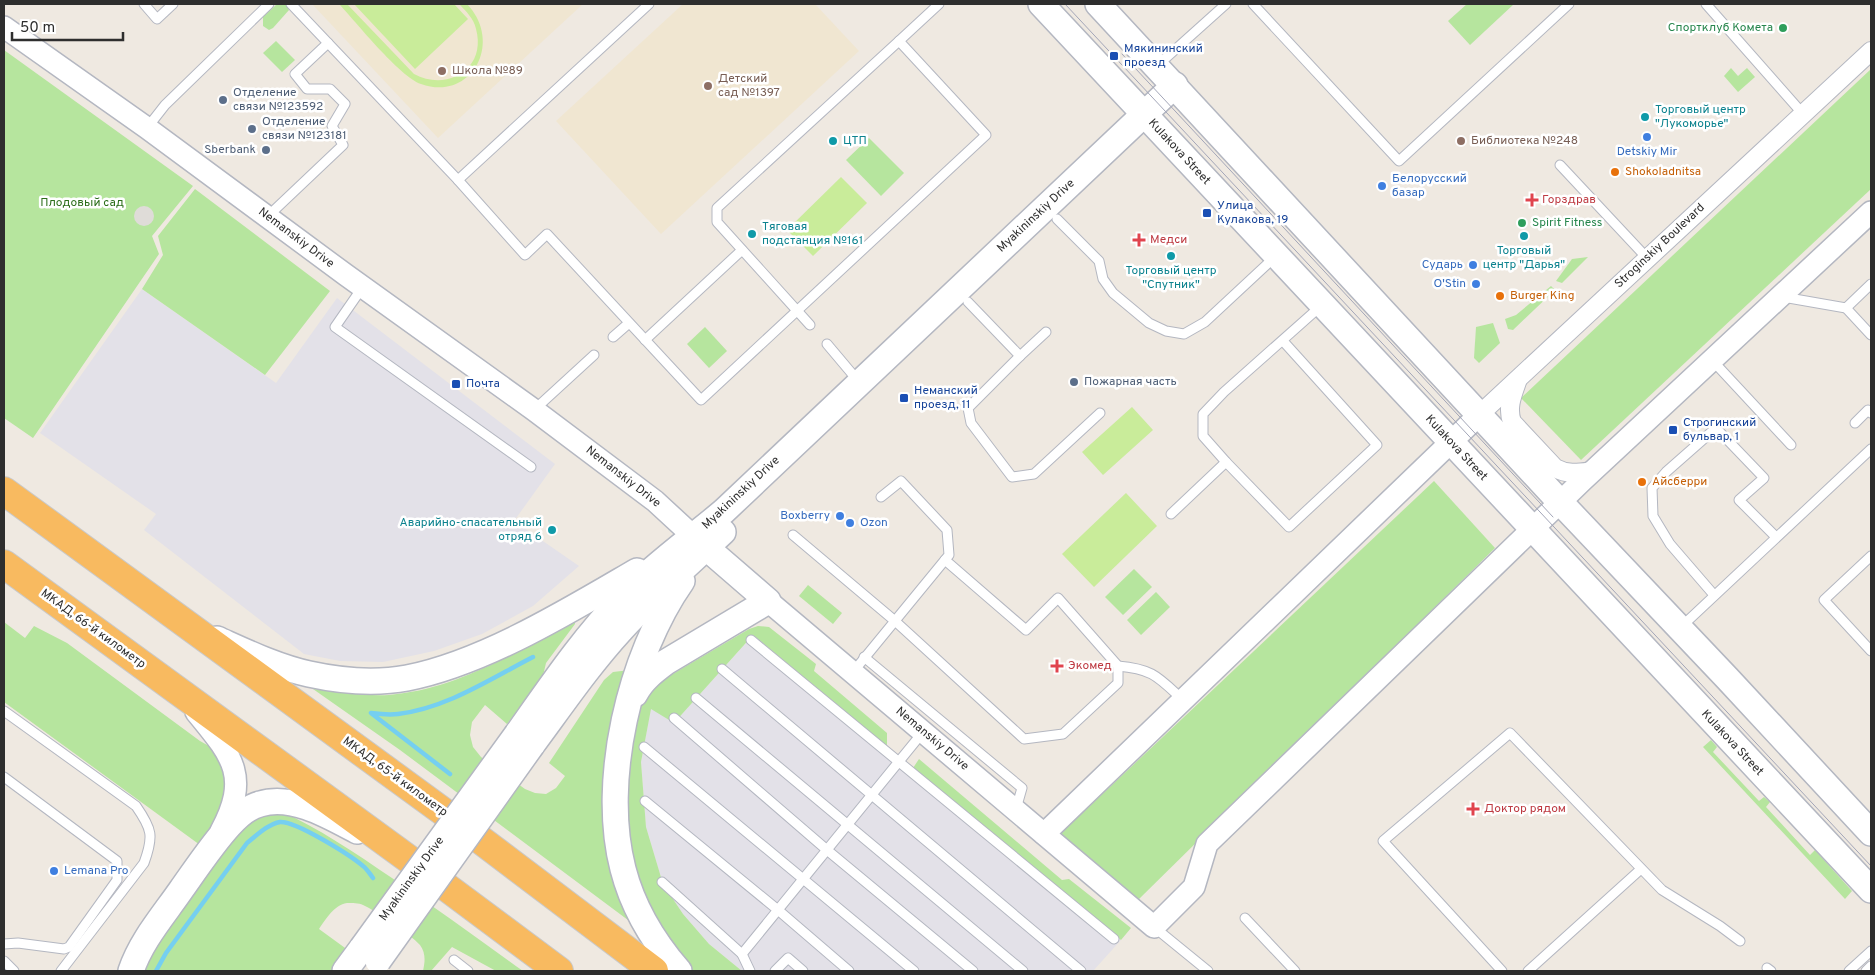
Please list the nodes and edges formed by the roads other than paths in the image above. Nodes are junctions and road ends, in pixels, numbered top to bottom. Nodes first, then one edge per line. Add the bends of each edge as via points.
1 (144, 4) edge
2 (173, 4) edge
3 (269, 4) edge
4 (291, 4) edge
5 (649, 4) edge
6 (939, 4) edge
7 (1041, 4) edge
8 (1098, 4) edge
9 (1226, 4) edge
10 (1253, 4) edge
11 (1569, 4) edge
12 (1706, 4) edge
13 (4, 27) edge
14 (899, 41) junction
15 (328, 43) junction
16 (1871, 50) edge
17 (1157, 66) junction
18 (1181, 92) junction
19 (1803, 114) junction
20 (1150, 120) junction
21 (147, 128) junction
22 (1560, 165) dead end
23 (458, 180) junction
24 (1871, 212) edge
25 (267, 217) junction
26 (1057, 219) junction
27 (742, 250) junction
28 (1276, 256) junction
29 (1647, 258) junction
30 (1871, 284) edge
31 (362, 287) junction
32 (1780, 296) junction
33 (968, 302) junction
34 (1322, 305) junction
35 (1846, 308) junction
36 (797, 311) junction
37 (629, 322) junction
38 (810, 325) dead end
39 (1046, 332) dead end
40 (1871, 335) edge
41 (613, 337) dead end
42 (645, 340) junction
43 (1283, 341) junction
44 (827, 344) dead end
45 (594, 355) dead end
46 (1020, 356) junction
47 (1712, 360) junction
48 (1518, 379) junction
49 (859, 382) junction
50 (534, 410) junction
51 (1100, 413) dead end
52 (1871, 413) edge
53 (1479, 415) junction
54 (1855, 423) dead end
55 (1451, 443) junction
56 (1791, 445) dead end
57 (1871, 449) edge
58 (1226, 462) junction
59 (530, 467) dead end
60 (1592, 471) junction
61 (4, 492) edge
62 (881, 498) dead end
63 (1560, 502) junction
64 (1171, 514) dead end
65 (1532, 529) junction
66 (794, 535) dead end
67 (1776, 537) junction
68 (691, 545) junction
69 (1871, 556) edge
70 (945, 560) junction
71 (4, 564) edge
72 (613, 593) junction
73 (1714, 595) junction
74 (768, 601) junction
75 (895, 621) junction
76 (191, 628) junction
77 (1680, 628) junction
78 (620, 630) junction
79 (751, 640) dead end
80 (1871, 651) edge
81 (858, 665) junction
82 (1118, 666) junction
83 (722, 669) dead end
84 (182, 694) junction
85 (696, 698) dead end
86 (1183, 700) junction
87 (628, 707) junction
88 (4, 711) edge
89 (674, 718) dead end
90 (923, 732) junction
91 (525, 740) junction
92 (644, 748) dead end
93 (899, 761) junction
94 (4, 777) edge
95 (872, 794) junction
96 (645, 801) dead end
97 (1015, 810) junction
98 (848, 824) junction
99 (1871, 833) edge
100 (1044, 834) junction
101 (214, 845) junction
102 (827, 850) junction
103 (410, 860) junction
104 (1641, 868) junction
105 (804, 878) junction
106 (662, 882) dead end
107 (1871, 890) edge
108 (778, 910) junction
109 (1245, 918) dead end
110 (1154, 927) junction
111 (1114, 939) dead end
112 (1740, 941) dead end
113 (4, 944) edge
114 (1871, 951) edge
115 (742, 954) junction
116 (454, 960) dead end
117 (4, 962) edge
118 (371, 963) edge
119 (1871, 966) edge
120 (14, 971) edge
121 (61, 971) edge
122 (131, 971) edge
123 (345, 971) edge
124 (468, 971) edge
125 (559, 971) edge
126 (654, 971) edge
127 (680, 971) edge
128 (750, 971) edge
129 (775, 971) edge
130 (803, 971) edge
131 (849, 971) edge
132 (914, 971) edge
133 (973, 971) edge
134 (1023, 971) edge
135 (1081, 971) edge
136 (1208, 971) edge
137 (1295, 971) edge
138 (1502, 971) edge
139 (1528, 971) edge
140 (1849, 971) edge
141 (1866, 971) edge

1 - 2 lane via 157,18
3 - 21 lane via 165,105
4 - 15 lane
5 - 23 lane
6 - 14 lane
7 - 20 main road, Kulakova Street
8 - 17 main road
9 - 17 lane
10 - 11 lane via 1399,161
12 - 19 lane
13 - 21 street, Nemanskiy Drive
14 - 27 lane via 718,208 717,222
14 - 36 lane via 986,134
15 - 23 lane
15 - 25 lane via 294,74 307,89 330,89 345,104 332,126 343,145
16 - 19 street, Stroginskiy Boulevard
17 - 18 main road
18 - 20 main road, Myakininskiy Drive
18 - 53 main road
19 - 29 street, Stroginskiy Boulevard
20 - 26 main road, Myakininskiy Drive
20 - 28 main road, Kulakova Street
20 - 49 main road, Myakininskiy Drive
21 - 25 street, Nemanskiy Drive
22 - 29 lane
23 - 37 lane via 525,255 547,234
24 - 32 street
25 - 31 street, Nemanskiy Drive
26 - 28 lane via 1099,261 1103,279 1113,293 1149,323 1166,331 1184,334 1205,322
26 - 33 main road, Myakininskiy Drive
27 - 36 lane
27 - 42 lane
28 - 34 main road, Kulakova Street
29 - 48 street, Stroginskiy Boulevard
30 - 35 lane
31 - 50 street, Nemanskiy Drive
31 - 59 lane via 335,327
32 - 35 lane
32 - 47 street
33 - 46 lane
33 - 68 main road, Myakininskiy Drive
34 - 43 lane
34 - 55 main road, Kulakova Street
35 - 40 lane
36 - 38 lane
36 - 42 lane via 701,400
37 - 41 lane
37 - 42 lane
39 - 46 lane
43 - 58 lane via 1203,414 1203,436
43 - 58 lane via 1377,445 1289,527
44 - 49 lane
45 - 50 lane
46 - 51 lane via 968,408 971,423 1012,477 1034,474
47 - 56 lane
47 - 60 street
48 - 53 street, Stroginskiy Boulevard
48 - 60 street via 1509,405 1512,422 1555,468 1575,474
49 - 68 main road, Myakininskiy Drive
50 - 68 street, Nemanskiy Drive via 655,500
52 - 54 lane via 1868,410
53 - 55 street, Stroginskiy Boulevard
53 - 63 main road
55 - 65 main road, Kulakova Street
55 - 86 street, Stroginskiy Boulevard
57 - 67 lane
58 - 64 lane
60 - 63 street
61 - 76 highway, МКАД, 65-й километр
62 - 70 lane via 901,481 947,530 949,555
63 - 65 street
63 - 77 main road
65 - 107 main road, Kulakova Street
65 - 110 street via 1207,844 1194,887
66 - 75 lane
67 - 73 lane
67 - 73 lane via 1739,500 1764,478 1716,428 1652,488 1653,516 1670,544
68 - 72 main road
68 - 74 main road, Nemanskiy Drive
68 - 78 main road, Myakininskiy Drive via 652,597
68 - 87 main road via 680,584 651,634
69 - 80 lane via 1824,600
70 - 75 lane
70 - 82 lane via 1026,630 1058,598
71 - 84 highway, МКАД, 66-й километр
72 - 76 main road via 472,658 438,670 396,679 368,681 308,674
72 - 78 main road via 631,601 632,607
72 - 91 main road, Myakininskiy Drive
73 - 77 lane
74 - 81 street, Nemanskiy Drive
74 - 87 main road via 654,671 638,687
75 - 81 lane
75 - 82 lane via 1024,739 1063,734 1118,683
76 - 126 highway, МКАД, 65-й километр
77 - 99 main road
78 - 91 main road, Myakininskiy Drive
79 - 93 lane
81 - 90 street, Nemanskiy Drive
81 - 97 lane via 1022,788
82 - 86 lane via 1156,675
83 - 95 lane
84 - 101 street via 222,744 233,764 234,803
84 - 103 highway
85 - 98 lane
86 - 100 street, Stroginskiy Boulevard
87 - 127 main road via 618,760 617,839 632,898 647,930
88 - 121 lane via 136,806 148,824 151,844 144,863
89 - 102 lane
90 - 93 lane
90 - 97 street, Nemanskiy Drive
91 - 118 main road, Myakininskiy Drive, bridge
92 - 105 lane
93 - 95 lane
93 - 111 lane
94 - 113 lane via 117,861 117,880 70,947
95 - 98 lane
95 - 135 lane
96 - 108 lane
97 - 100 street, Nemanskiy Drive
98 - 102 lane
98 - 134 lane
100 - 110 street, Nemanskiy Drive
101 - 103 main road via 245,812 260,804 281,802 307,807 337,820
101 - 122 main road via 156,925
102 - 105 lane
102 - 133 lane
103 - 125 highway via 526,952
104 - 112 lane via 1662,890
104 - 138 lane via 1510,733 1383,842
104 - 139 lane
105 - 108 lane
105 - 132 lane
106 - 115 lane
108 - 115 lane
108 - 131 lane
109 - 137 lane
110 - 136 lane, Nemanskiy Drive
114 - 140 lane
115 - 128 lane
116 - 124 lane
117 - 120 lane
118 - 123 main road, Myakininskiy Drive
119 - 141 lane
129 - 130 lane via 788,958

